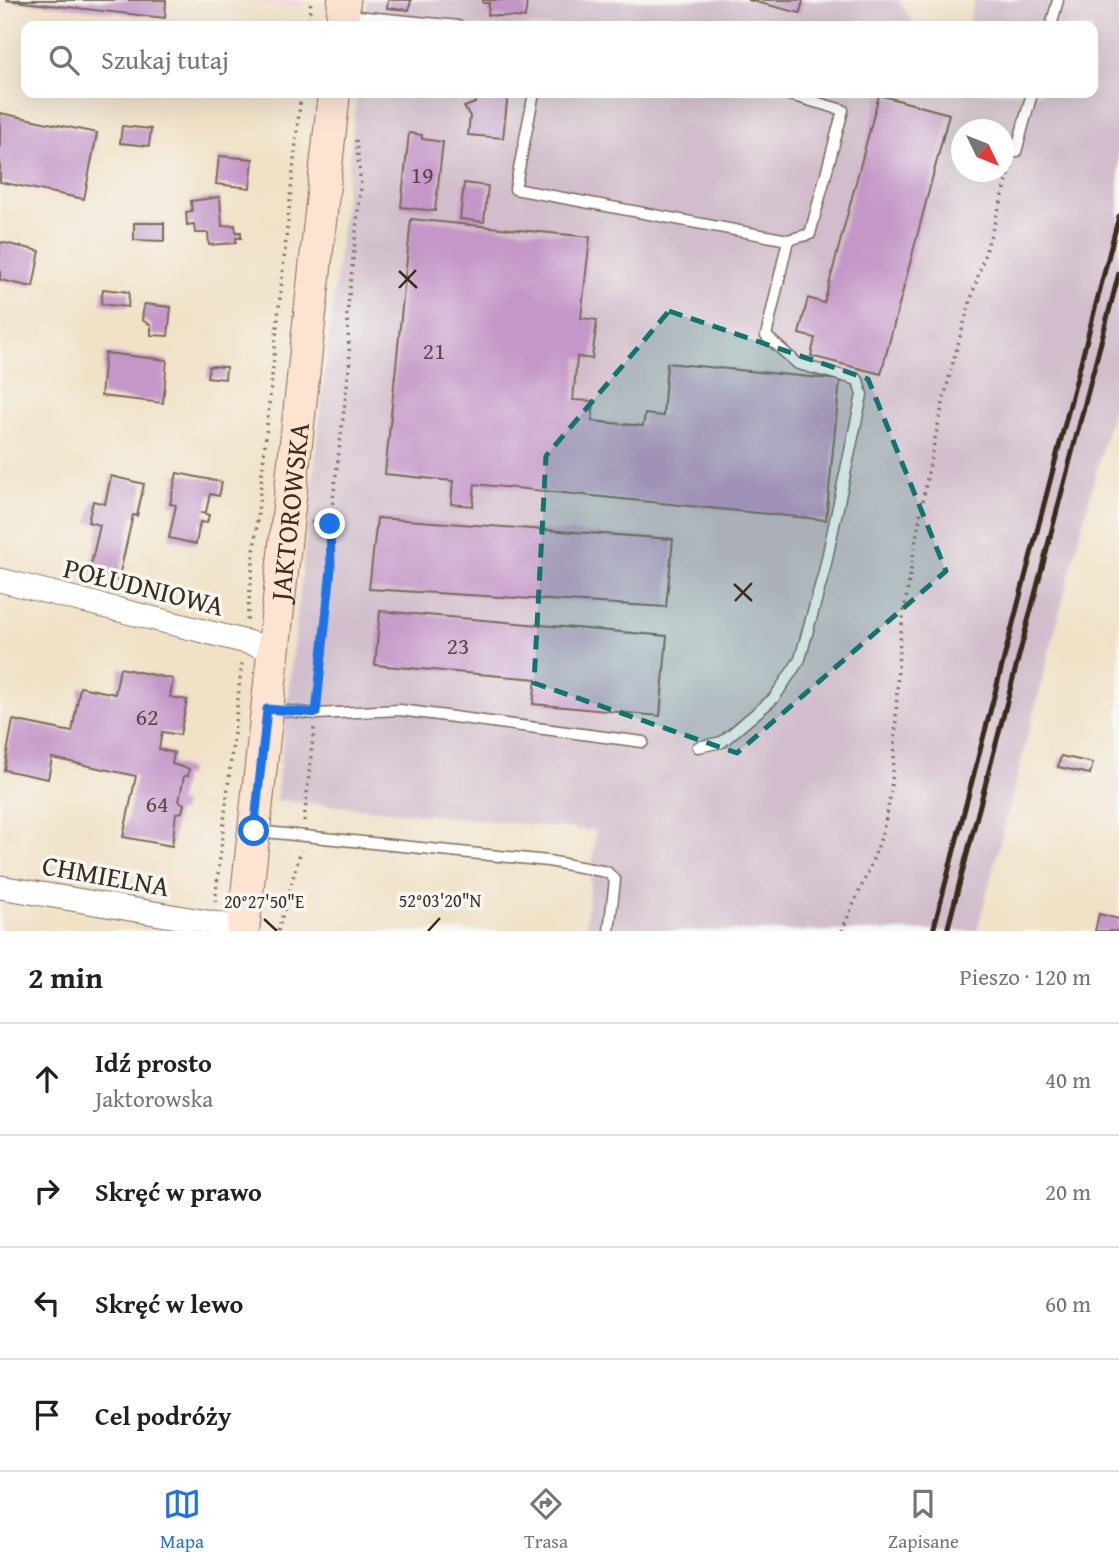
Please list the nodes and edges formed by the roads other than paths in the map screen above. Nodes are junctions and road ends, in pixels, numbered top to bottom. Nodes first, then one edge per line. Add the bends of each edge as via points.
1 (1058, 0) edge
2 (343, 14) edge
3 (411, 21) edge
4 (1052, 21) edge
5 (333, 98) edge
6 (533, 98) edge
7 (801, 98) edge
8 (1031, 98) edge
9 (1016, 152) road end
10 (788, 240) junction
11 (0, 580) edge
12 (259, 646) junction
13 (267, 709) junction
14 (643, 742) dead end
15 (698, 747) dead end
16 (254, 831) junction
17 (0, 887) edge
18 (233, 928) edge
19 (609, 931) edge

1 - 4 lane
2 - 3 lane
5 - 12 main road, JAKTOROWSKA
6 - 10 lane via 515,188
7 - 10 lane via 843,110 810,234
8 - 9 lane
10 - 15 lane via 766,336 797,365 858,380 862,394 824,572 800,659 774,698 722,742
11 - 12 street, POŁUDNIOWA
12 - 13 main road, JAKTOROWSKA
13 - 14 lane via 316,713 400,710
13 - 16 main road, JAKTOROWSKA
16 - 18 main road, JAKTOROWSKA
16 - 19 lane via 548,861 607,872 615,880
17 - 18 street, CHMIELNA

